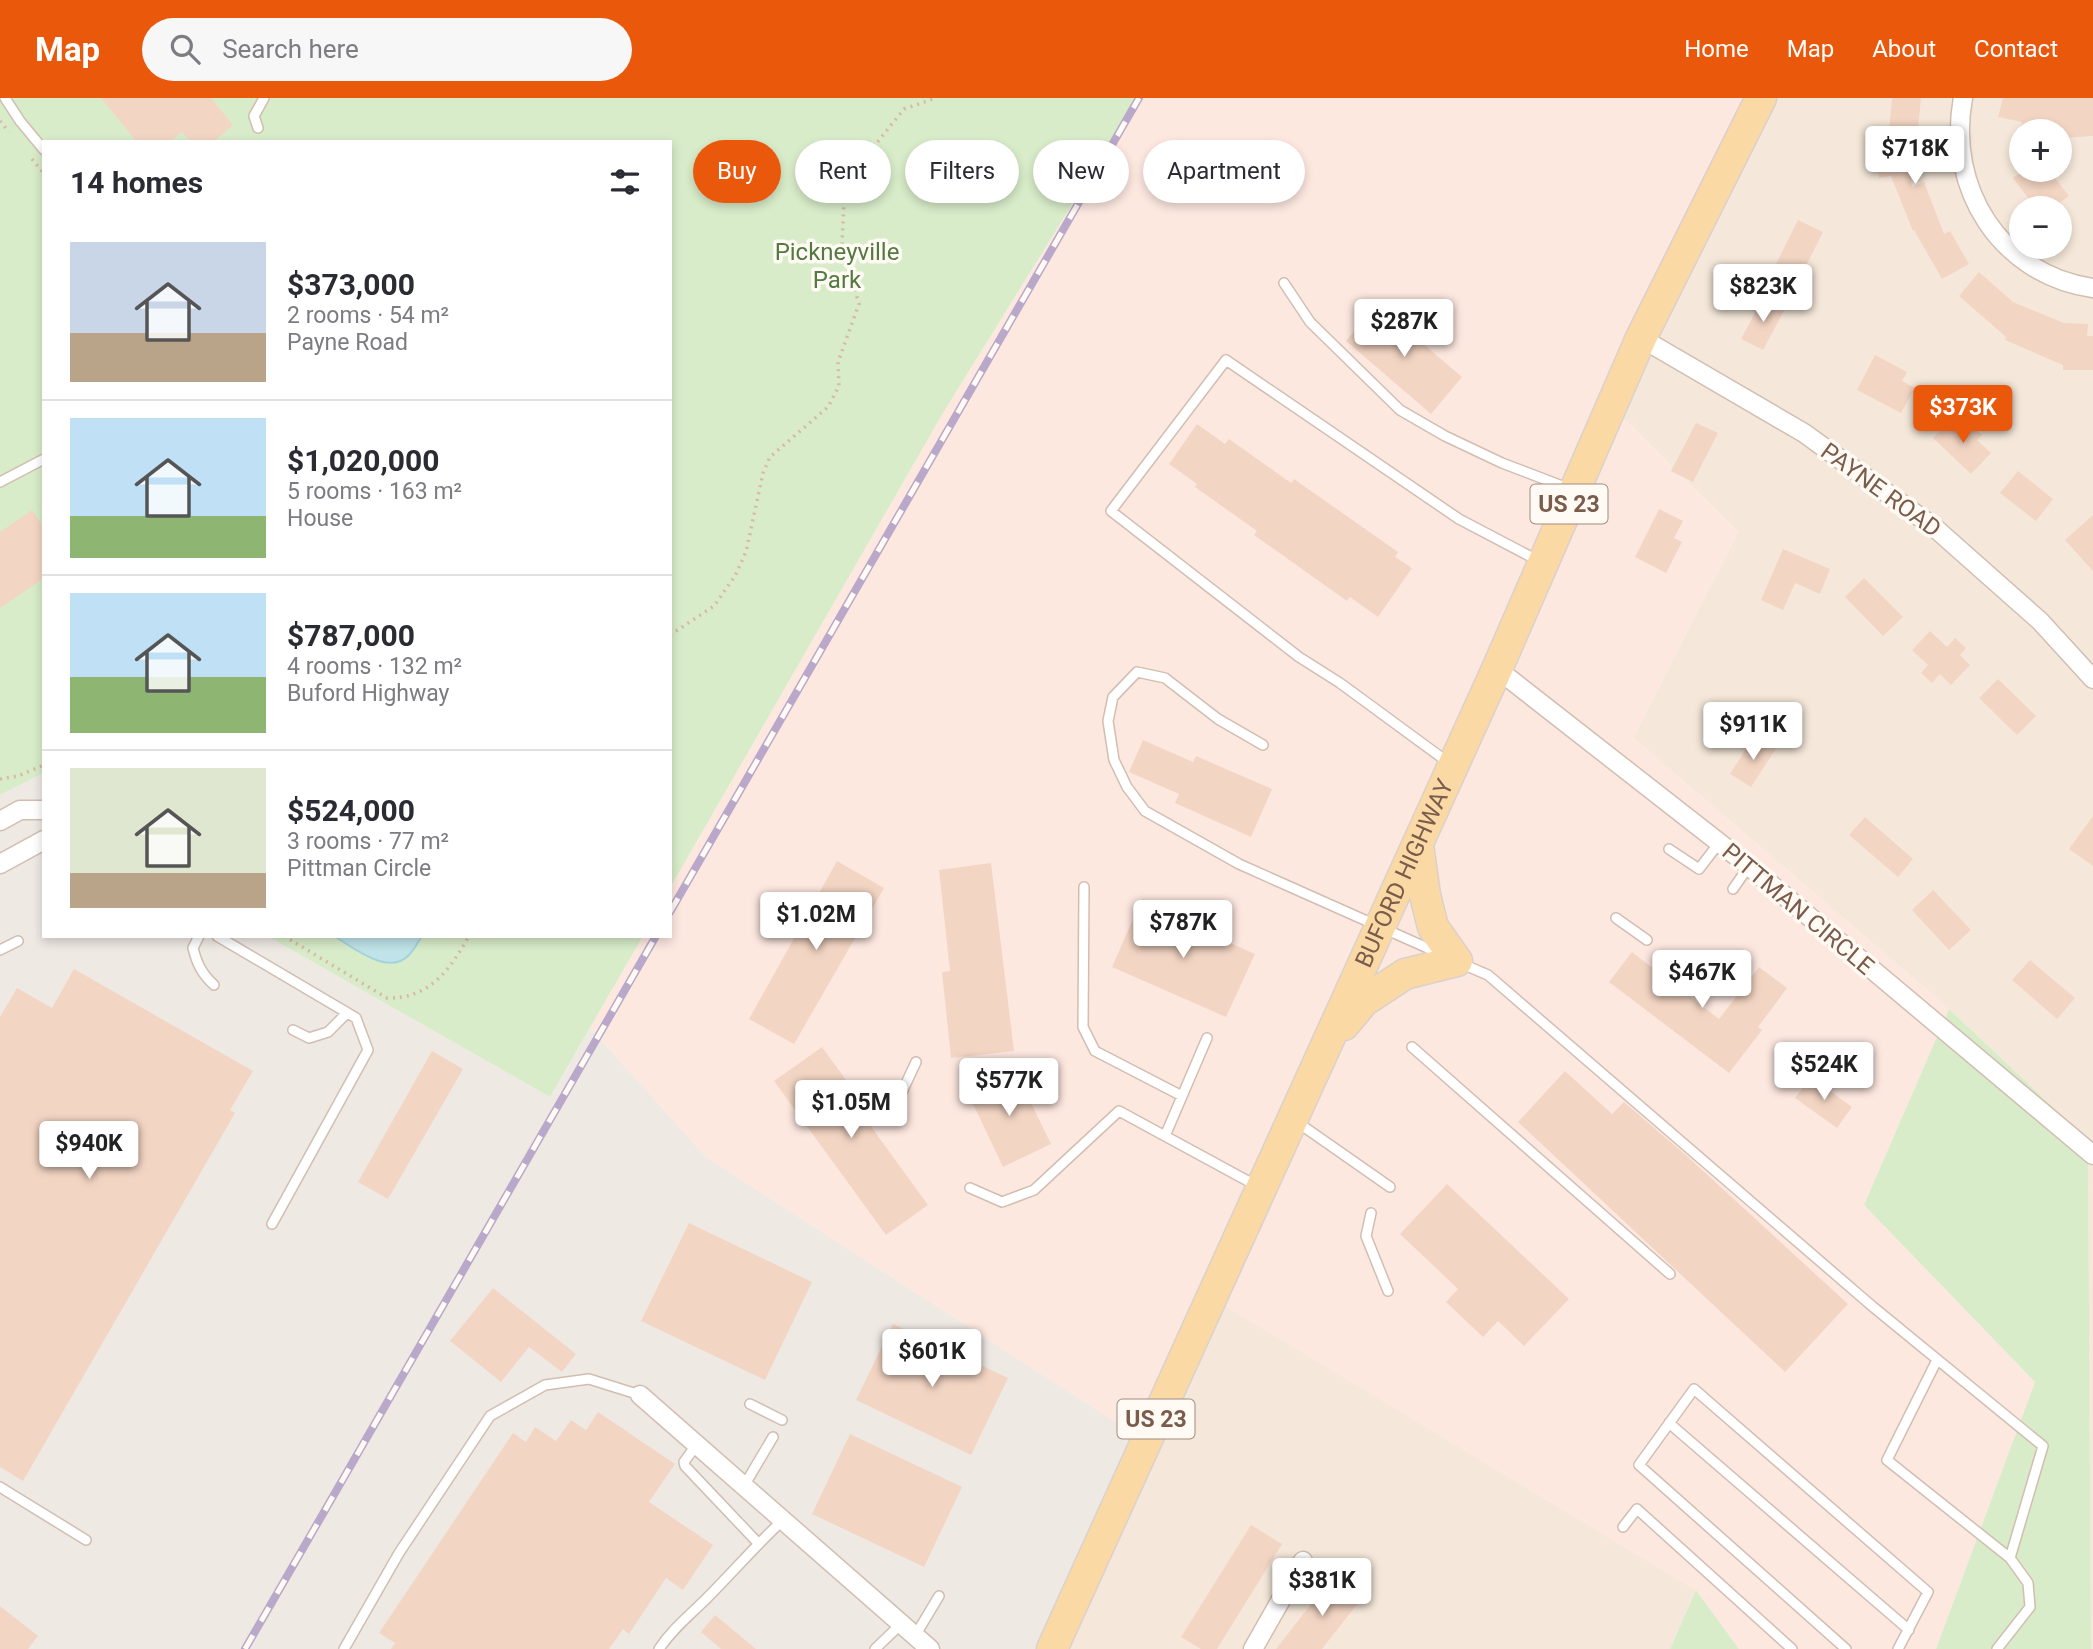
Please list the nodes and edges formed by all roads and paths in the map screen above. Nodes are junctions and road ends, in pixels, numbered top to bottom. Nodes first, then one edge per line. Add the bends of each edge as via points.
1 (5, 98) edge
2 (264, 98) edge
3 (936, 98) edge
4 (1761, 98) edge
5 (1963, 98) edge
6 (258, 128) dead end
7 (42, 148) edge
8 (1284, 283) dead end
9 (2093, 288) edge
10 (1641, 338) junction
11 (42, 460) edge
12 (1, 479) edge
13 (1575, 491) junction
14 (1543, 563) junction
15 (672, 634) edge
16 (1497, 669) junction
17 (2093, 679) edge
18 (1263, 745) dead end
19 (42, 766) edge
20 (1453, 766) junction
21 (0, 779) edge
22 (42, 810) edge
23 (0, 821) edge
24 (42, 841) edge
25 (1719, 843) junction
26 (1418, 845) junction
27 (1669, 849) dead end
28 (0, 864) edge
29 (1749, 866) junction
30 (1084, 887) dead end
31 (1733, 889) dead end
32 (1616, 918) dead end
33 (1381, 926) junction
34 (198, 938) edge
35 (220, 938) edge
36 (287, 938) edge
37 (468, 938) edge
38 (1647, 940) dead end
39 (18, 941) dead end
40 (0, 950) edge
41 (1457, 961) junction
42 (214, 985) dead end
43 (347, 1013) junction
44 (293, 1030) dead end
45 (1207, 1038) dead end
46 (1326, 1047) junction
47 (1412, 1047) dead end
48 (916, 1062) dead end
49 (902, 1092) dead end
50 (1182, 1096) junction
51 (1293, 1119) junction
52 (1165, 1136) junction
53 (2093, 1155) edge
54 (1390, 1187) dead end
55 (970, 1188) dead end
56 (1261, 1188) junction
57 (1371, 1213) dead end
58 (272, 1224) dead end
59 (1670, 1274) dead end
60 (1388, 1291) dead end
61 (1937, 1360) junction
62 (640, 1395) joint
63 (750, 1404) dead end
64 (782, 1420) dead end
65 (1670, 1423) junction
66 (773, 1437) dead end
67 (697, 1444) junction
68 (744, 1486) junction
69 (0, 1488) edge
70 (783, 1520) junction
71 (1623, 1527) dead end
72 (86, 1540) dead end
73 (758, 1543) junction
74 (2010, 1558) junction
75 (1303, 1561) dead end
76 (939, 1596) dead end
77 (908, 1630) junction
78 (1909, 1630) junction
79 (344, 1649) edge
80 (659, 1649) edge
81 (875, 1649) edge
82 (930, 1649) edge
83 (1052, 1649) edge
84 (1254, 1649) edge
85 (1792, 1649) edge
86 (1846, 1649) edge
87 (1898, 1649) edge
88 (1997, 1649) edge

1 - 7 lane
2 - 6 lane via 254,116
3 - 15 path via 904,108 860,164 844,201 842,244 859,304 838,362 839,386 828,407 770,457 736,576 715,606
4 - 10 main road, BUFORD HIGHWAY / US 23
5 - 9 street via 1959,137 1963,165 1969,189 1997,236 2016,257 2040,271
8 - 13 lane via 1310,322 1400,410 1502,463
10 - 13 main road, BUFORD HIGHWAY / US 23
10 - 17 street, PAYNE ROAD via 1804,433 1935,528 2040,621
11 - 12 lane
13 - 14 main road, BUFORD HIGHWAY / US 23
14 - 16 main road, BUFORD HIGHWAY / US 23
14 - 20 lane via 1459,519 1226,360 1111,510 1299,657
16 - 20 main road, BUFORD HIGHWAY / US 23
16 - 25 street, PITTMAN CIRCLE
18 - 33 lane via 1217,719 1164,678 1137,672 1113,697 1108,721 1114,760 1145,811 1239,864
19 - 21 path
20 - 26 main road, BUFORD HIGHWAY / US 23
22 - 23 street via 20,810
24 - 28 street
25 - 27 lane via 1699,869
25 - 29 street, PITTMAN CIRCLE
26 - 33 main road, BUFORD HIGHWAY / US 23
26 - 41 main road via 1433,928
29 - 31 lane
29 - 53 street, PITTMAN CIRCLE
30 - 50 lane via 1083,1027 1095,1051
32 - 38 lane
33 - 41 lane
33 - 46 main road, BUFORD HIGHWAY / US 23
34 - 42 lane via 193,948 196,961 202,975
35 - 43 lane
36 - 37 path via 387,998 404,998 434,985
39 - 40 lane
41 - 46 main road via 1405,974 1364,1001
41 - 61 lane via 1488,975
43 - 44 lane via 328,1032 310,1038
43 - 58 lane via 356,1018 368,1050
45 - 50 lane
46 - 51 main road, BUFORD HIGHWAY / US 23
47 - 59 lane
48 - 49 lane
50 - 52 lane
51 - 54 lane
51 - 56 main road, BUFORD HIGHWAY / US 23
52 - 55 lane via 1119,1111 1034,1190 1002,1202
52 - 56 lane
56 - 83 main road, BUFORD HIGHWAY / US 23
57 - 60 lane via 1366,1236
61 - 74 lane via 2043,1446
61 - 74 lane via 1887,1460
62 - 67 street
62 - 79 lane via 589,1379 545,1385 490,1416 399,1553
63 - 64 lane
65 - 78 lane
65 - 78 lane via 1694,1389 1724,1414 1928,1592
65 - 86 lane via 1639,1465
66 - 68 lane
67 - 68 street
67 - 73 lane via 685,1466
68 - 70 street
69 - 72 lane
70 - 73 lane
70 - 77 street
71 - 85 lane via 1637,1509
73 - 80 lane
74 - 88 lane via 2028,1583 2030,1607
75 - 84 street
76 - 77 lane
77 - 81 lane
77 - 82 street
78 - 87 lane

